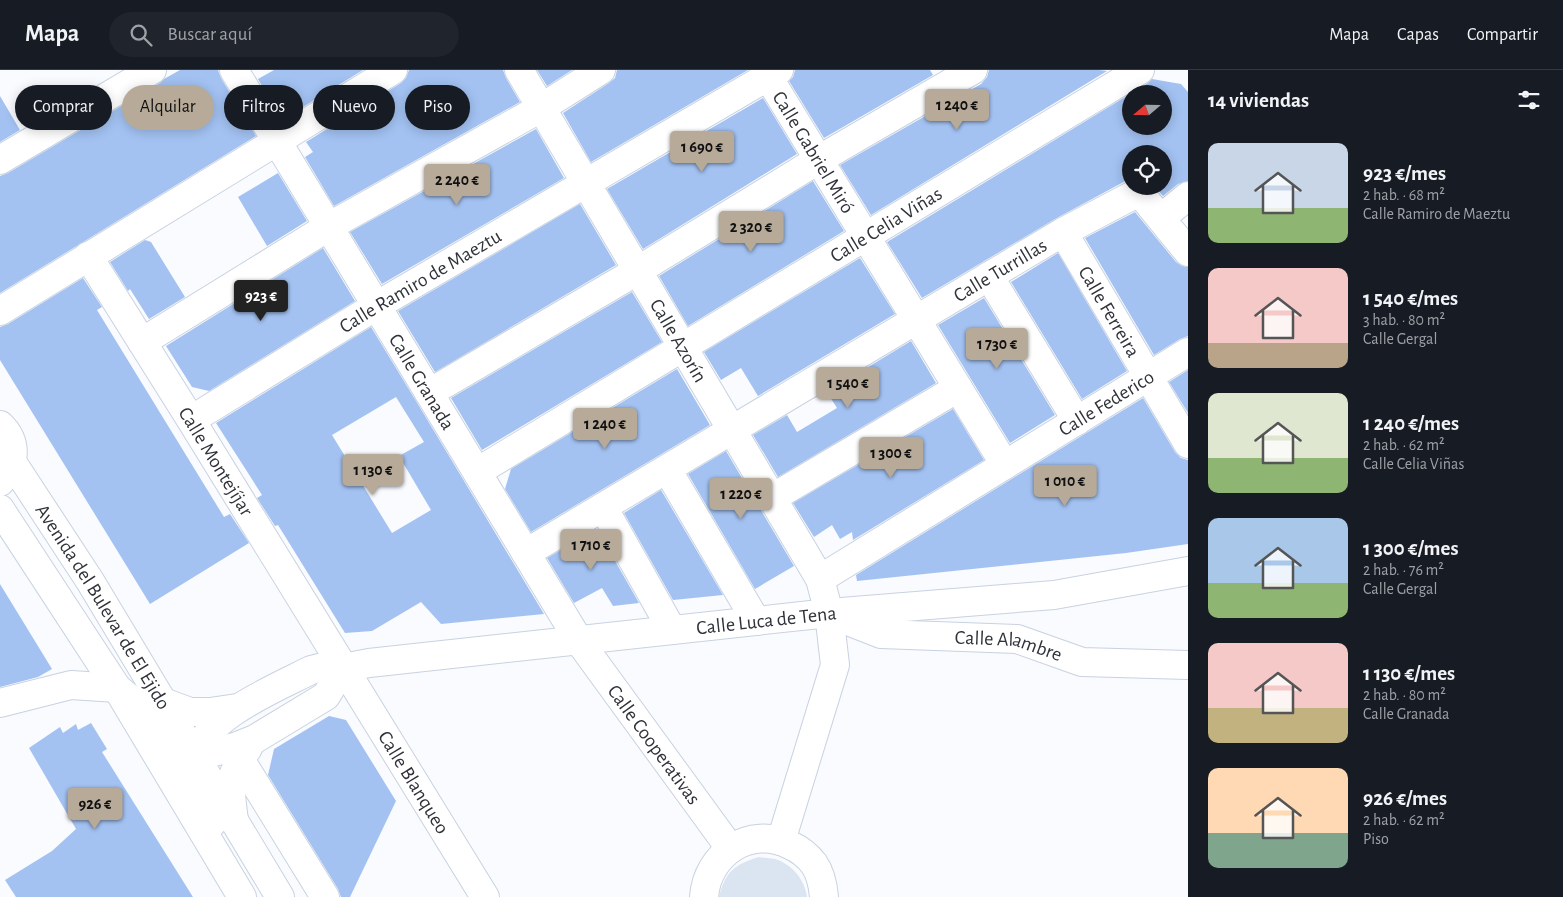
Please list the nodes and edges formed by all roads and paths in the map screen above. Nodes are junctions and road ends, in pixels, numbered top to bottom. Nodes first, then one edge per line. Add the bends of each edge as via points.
1 (152, 70) edge
2 (234, 70) edge
3 (393, 70) edge
4 (519, 70) edge
5 (602, 70) edge
6 (973, 70) edge
7 (1140, 70) edge
8 (770, 72) edge
9 (541, 108) junction
10 (277, 141) junction
11 (0, 160) edge
12 (818, 160) junction
13 (585, 183) junction
14 (1188, 196) edge
15 (1161, 218) junction
16 (328, 227) junction
17 (1063, 232) junction
18 (865, 237) junction
19 (1188, 252) edge
20 (88, 256) junction
21 (637, 271) junction
22 (989, 276) junction
23 (376, 306) junction
24 (0, 311) edge
25 (916, 320) junction
26 (142, 342) junction
27 (683, 347) junction
28 (1188, 352) edge
29 (1148, 377) junction
30 (958, 388) junction
31 (429, 393) junction
32 (191, 420) junction
33 (1076, 421) junction
34 (0, 424) edge
35 (732, 430) junction
36 (1188, 444) edge
37 (1005, 465) junction
38 (667, 469) junction
39 (6, 472) edge
40 (477, 472) junction
41 (772, 498) junction
42 (603, 507) junction
43 (0, 509) edge
44 (526, 553) junction
45 (1188, 570) edge
46 (820, 579) junction
47 (829, 613) junction
48 (756, 622) junction
49 (672, 630) junction
50 (579, 641) junction
51 (1188, 665) edge
52 (343, 668) junction
53 (117, 688) junction
54 (164, 702) junction
55 (0, 703) edge
56 (237, 708) junction
57 (248, 749) junction
58 (194, 753) junction
59 (234, 820) junction
60 (781, 841) junction
61 (730, 848) junction
62 (242, 897) edge
63 (280, 897) edge
64 (325, 897) edge
65 (485, 897) edge
66 (704, 897) edge
67 (824, 897) edge

1 - 11 street
2 - 10 street, Calle Granada
3 - 10 street
4 - 9 street, Calle Azorín
5 - 9 street
6 - 12 street
7 - 18 street, Calle Celia Viñas
8 - 12 street, Calle Gabriel Miró
8 - 13 street, Calle Ramiro de Maeztu
9 - 13 street, Calle Azorín
9 - 16 street
10 - 16 street, Calle Granada
10 - 20 street
12 - 18 street, Calle Gabriel Miró
12 - 21 street
13 - 21 street, Calle Azorín
13 - 23 street, Calle Ramiro de Maeztu
14 - 15 street
15 - 17 street, Calle Turrillas via 1139,192
15 - 19 street
16 - 23 street, Calle Granada
16 - 26 street
17 - 22 street, Calle Turrillas
17 - 29 street, Calle Ferreira
18 - 25 street, Calle Gabriel Miró
18 - 27 street, Calle Celia Viñas
20 - 24 street
20 - 26 street, Calle Montejíjar
21 - 27 street, Calle Azorín
21 - 31 street
22 - 25 street, Calle Turrillas
22 - 33 street
23 - 31 street, Calle Granada
23 - 32 street, Calle Ramiro de Maeztu
25 - 30 street, Calle Gabriel Miró
25 - 35 street, Calle Turrillas
26 - 32 street, Calle Montejíjar
27 - 35 street, Calle Azorín
27 - 40 street, Calle Celia Viñas
28 - 29 street, Calle Federico
29 - 33 street, Calle Federico
29 - 36 street, Calle Ferreira
30 - 37 street, Calle Gabriel Miró
30 - 41 street
31 - 40 street, Calle Granada
32 - 52 street, Calle Montejíjar
33 - 37 street, Calle Federico
34 - 39 street, Avenida del Bulevar de El Ejido via 10,438 13,450
35 - 38 street, Calle Turrillas
35 - 41 street, Calle Azorín
37 - 46 street, Calle Federico
38 - 42 street, Calle Turrillas
38 - 48 street
39 - 54 street, Avenida del Bulevar de El Ejido via 90,581
40 - 44 street, Calle Granada
41 - 46 street, Calle Azorín
42 - 44 street, Calle Turrillas
42 - 49 street
43 - 53 street, Avenida del Bulevar de El Ejido
44 - 50 street, Calle Granada
45 - 47 street, Calle Luca de Tena via 1054,595
46 - 47 street, Calle Azorín
47 - 48 street, Calle Luca de Tena
47 - 51 street, Calle Alambre via 882,634 1017,638 1082,662
47 - 60 street, Calle Azorín via 835,665
48 - 49 street, Calle Luca de Tena
49 - 50 street, Calle Luca de Tena
50 - 52 street, Calle Luca de Tena
50 - 61 street, Calle Cooperativas
52 - 56 street, Calle Luca de Tena via 311,670
52 - 57 street via 326,696
52 - 65 street, Calle Blanqueo
53 - 55 street via 71,685
53 - 58 street, Avenida del Bulevar de El Ejido via 140,707 164,740 178,750
53 - 62 street, Avenida del Bulevar de El Ejido
54 - 56 street, Calle Luca de Tena via 190,712
54 - 58 street, Avenida del Bulevar de El Ejido
56 - 58 street, Calle Luca de Tena via 205,736
57 - 58 street via 235,747
57 - 59 street via 231,780
57 - 64 street
58 - 59 street, Avenida del Bulevar de El Ejido
58 - 62 street, Avenida del Bulevar de El Ejido via 190,775 193,786 235,861
59 - 63 street, Avenida del Bulevar de El Ejido
60 - 61 street via 764,838
60 - 67 street via 799,850 814,864
61 - 66 street via 716,861 707,877

